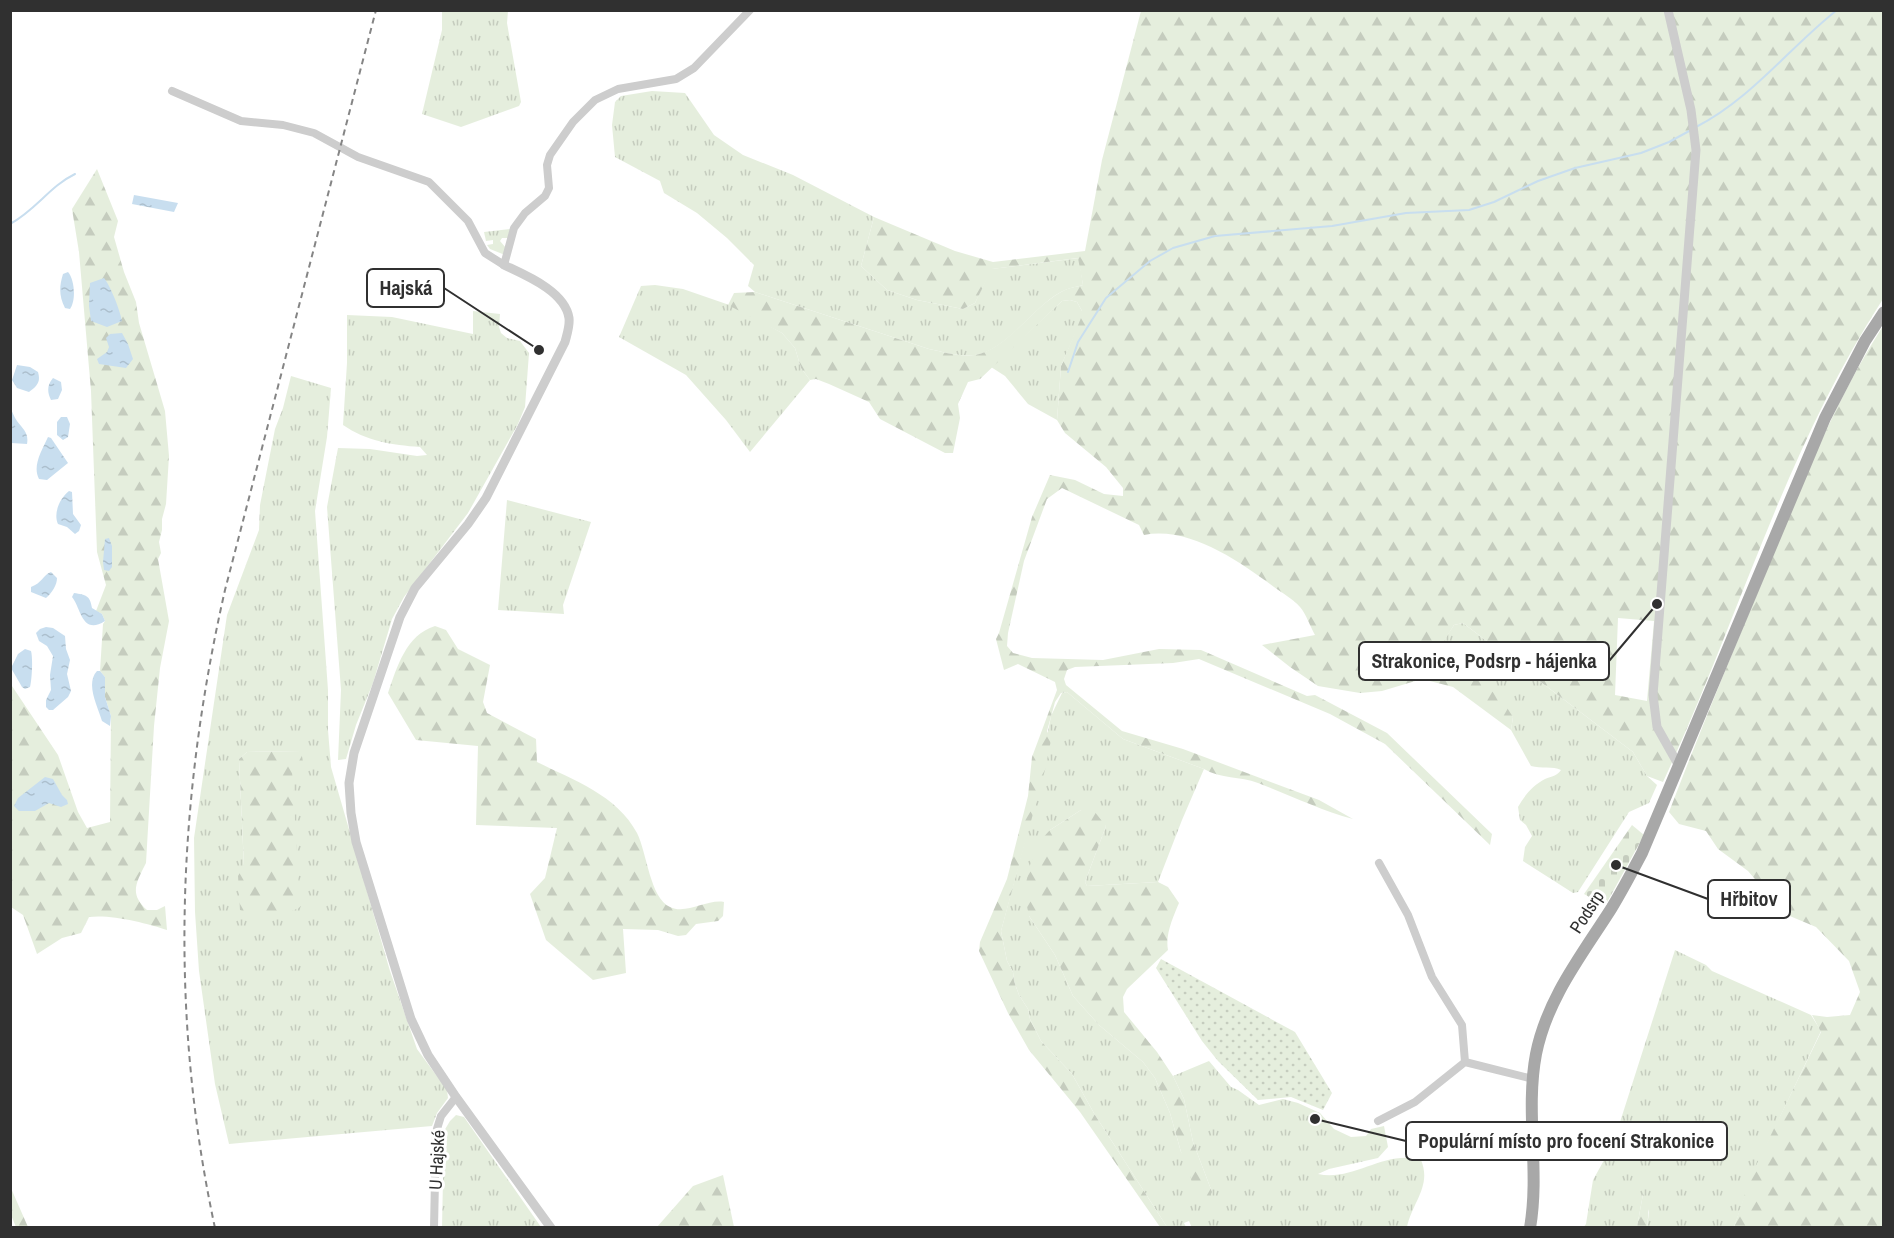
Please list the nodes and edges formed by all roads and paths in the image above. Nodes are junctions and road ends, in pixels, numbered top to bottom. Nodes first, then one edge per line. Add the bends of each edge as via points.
1 (750, 10) edge
2 (1668, 10) edge
3 (172, 91) dead end
4 (504, 265) junction
5 (1884, 312) edge
6 (1679, 766) junction
7 (1379, 863) dead end
8 (1465, 1062) junction
9 (1533, 1079) junction
10 (456, 1097) junction
11 (1378, 1121) dead end
12 (434, 1227) edge
13 (551, 1227) edge
14 (1530, 1227) edge

1 - 4 street via 694,69 676,79 618,89 595,100 573,122 550,155 549,188 514,228
2 - 6 street via 1696,150 1653,695 1658,726
3 - 4 street via 242,121 314,133 358,157 429,182 468,221 485,253
4 - 10 street via 547,287 561,303 569,316 565,342 486,498 415,588 400,617 362,726 350,783 356,842 411,1019 428,1055
5 - 6 main road, Podsrp via 1825,418
6 - 9 main road, Podsrp via 1627,883 1565,979 1549,1013 1541,1033
7 - 8 street via 1408,915 1432,977 1462,1025
8 - 9 street
8 - 11 street via 1415,1102
9 - 14 main road, Podsrp via 1535,1180
10 - 12 street, U Hajské via 441,1116 436,1132
10 - 13 street

